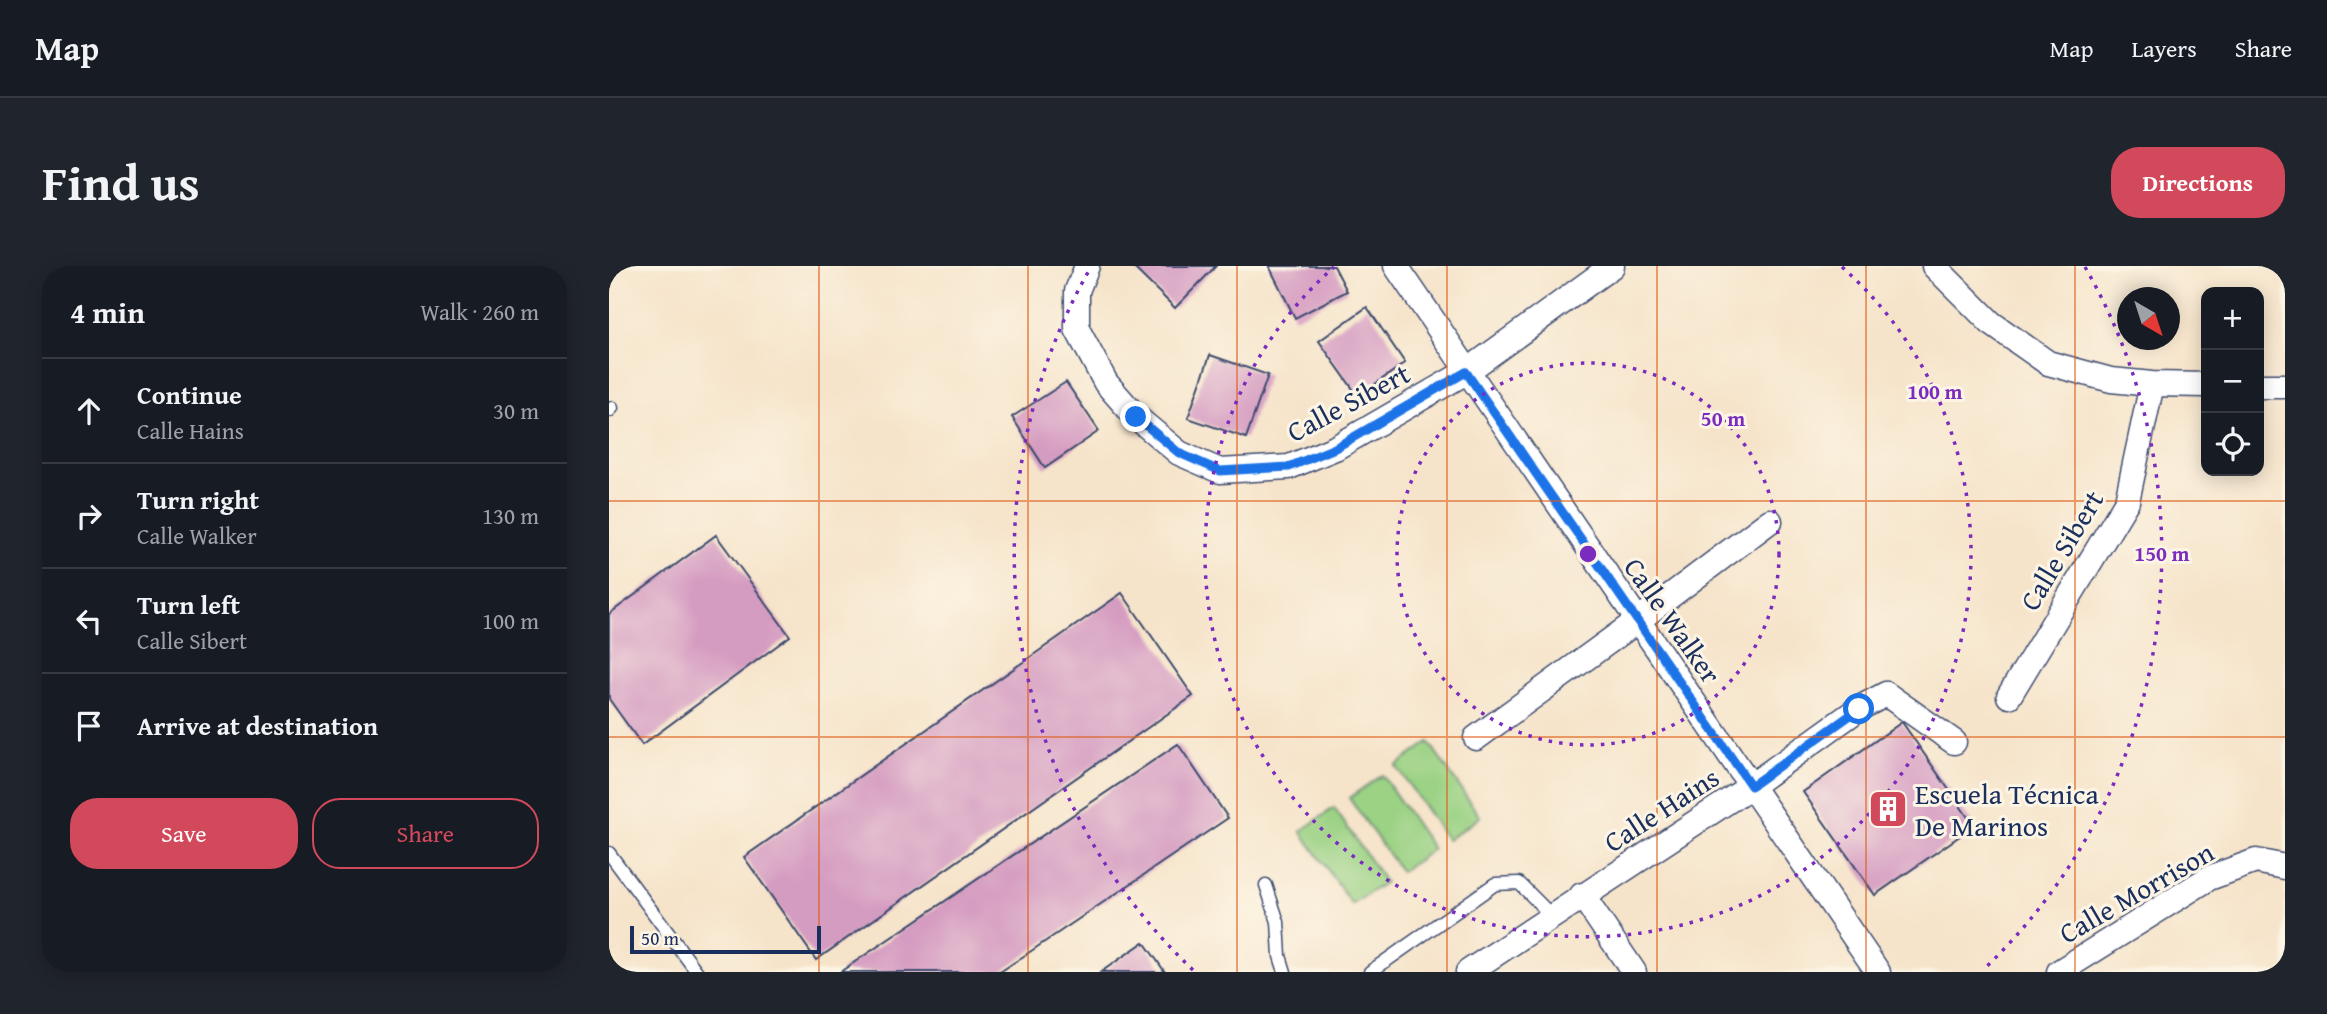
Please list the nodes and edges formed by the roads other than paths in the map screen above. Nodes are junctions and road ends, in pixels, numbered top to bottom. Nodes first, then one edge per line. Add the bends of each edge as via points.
1 (1087, 266) edge
2 (1396, 266) edge
3 (1612, 266) edge
4 (1934, 266) edge
5 (1466, 372) junction
6 (2152, 384) junction
7 (2201, 385) edge
8 (2264, 386) edge
9 (2285, 386) edge
10 (1770, 521) dead end
11 (1637, 621) junction
12 (2009, 696) dead end
13 (1476, 738) dead end
14 (1954, 742) dead end
15 (1751, 786) junction
16 (609, 853) edge
17 (2285, 867) edge
18 (1266, 886) dead end
19 (1582, 895) junction
20 (1552, 916) junction
21 (697, 972) edge
22 (1285, 972) edge
23 (1370, 972) edge
24 (1468, 972) edge
25 (1634, 972) edge
26 (1878, 972) edge
27 (2059, 972) edge

1 - 5 street, Calle Sibert via 1077,291 1077,329 1106,383 1136,417 1179,453 1220,471 1289,467 1335,448
2 - 5 street, Calle Walker
3 - 5 street, Calle Sibert
4 - 6 street via 1991,323 2048,363 2111,380
5 - 11 street, Calle Walker
6 - 7 street
6 - 12 street, Calle Sibert via 2127,501
8 - 9 street
10 - 11 street
11 - 13 street
11 - 15 street, Calle Walker
14 - 15 street, Calle Hains via 1886,694
15 - 19 street, Calle Hains
15 - 26 street, Calle Walker
16 - 21 lane
17 - 27 street, Calle Morrison via 2256,861 2209,878
18 - 22 lane via 1278,922
19 - 20 street, Calle Hains
19 - 25 street
20 - 23 lane via 1519,883 1495,884
20 - 24 street, Calle Hains

